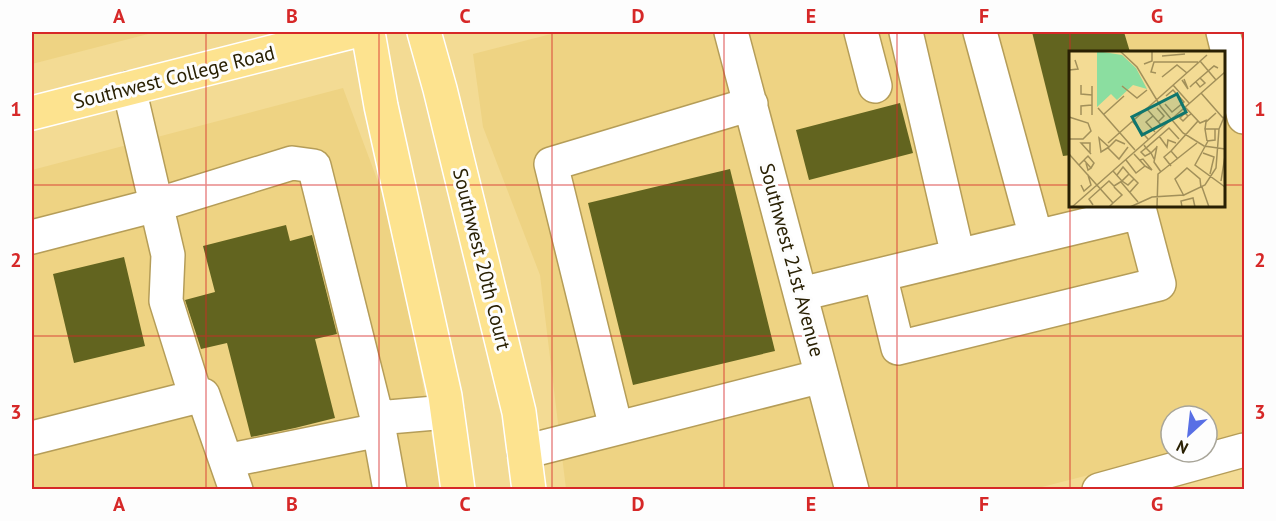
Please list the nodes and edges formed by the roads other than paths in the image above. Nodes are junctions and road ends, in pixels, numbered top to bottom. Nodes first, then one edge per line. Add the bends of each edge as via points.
1 (351, 32) edge
2 (368, 32) edge
3 (424, 32) edge
4 (732, 32) edge
5 (861, 32) edge
6 (906, 32) edge
7 (980, 32) edge
8 (1223, 32) edge
9 (875, 86) dead end
10 (129, 88) junction
11 (751, 104) junction
12 (32, 113) edge
13 (1245, 117) edge
14 (156, 205) junction
15 (32, 237) edge
16 (1036, 237) junction
17 (958, 256) junction
18 (880, 275) junction
19 (801, 294) junction
20 (822, 376) junction
21 (196, 397) junction
22 (447, 412) junction
23 (378, 424) junction
24 (616, 428) junction
25 (32, 438) edge
26 (1245, 450) edge
27 (525, 452) junction
28 (231, 475) edge
29 (390, 489) edge
30 (458, 489) edge
31 (529, 489) edge
32 (852, 489) edge
33 (1099, 489) edge

1 - 10 main road, Southwest College Road
2 - 22 main road
3 - 27 main road, Southwest 20th Court via 519,412
4 - 11 street, Southwest 21st Avenue
5 - 9 street
6 - 17 street
7 - 16 street
8 - 13 street
10 - 12 main road, Southwest College Road
10 - 14 street
11 - 19 street, Southwest 21st Avenue
11 - 24 street via 551,164
14 - 15 street
14 - 21 street via 168,255 166,301
14 - 23 street via 292,163 314,166
16 - 17 street
16 - 18 street via 1140,212 1159,284 898,348
17 - 18 street
18 - 19 street
19 - 20 street, Southwest 21st Avenue
20 - 24 street
20 - 32 street, Southwest 21st Avenue
21 - 25 street
21 - 28 street via 203,394
22 - 23 street
22 - 30 main road
23 - 28 street
23 - 29 street
24 - 27 street
26 - 33 street
27 - 31 main road, Southwest 20th Court

